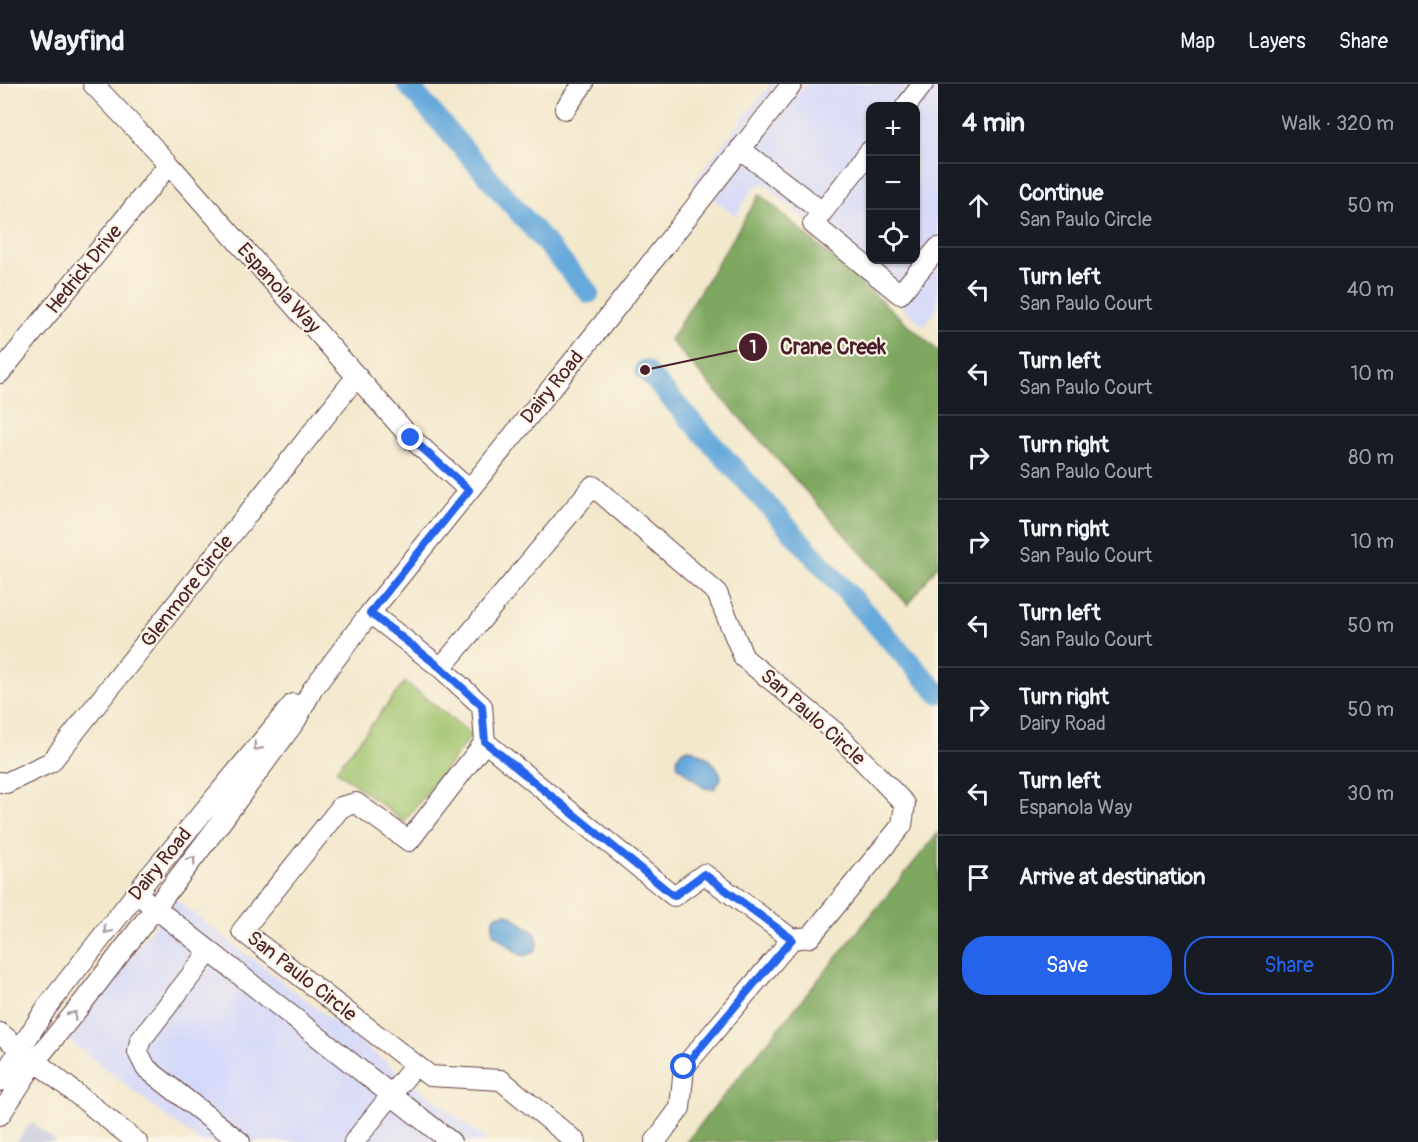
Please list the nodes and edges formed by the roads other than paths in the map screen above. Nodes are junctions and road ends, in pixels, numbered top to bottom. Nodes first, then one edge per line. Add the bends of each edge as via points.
1 (93, 84) edge
2 (583, 84) edge
3 (792, 84) edge
4 (923, 84) edge
5 (909, 102) edge
6 (565, 109) dead end
7 (741, 149) junction
8 (866, 156) edge
9 (169, 164) junction
10 (822, 212) junction
11 (938, 248) edge
12 (0, 373) edge
13 (357, 376) junction
14 (469, 490) junction
15 (370, 613) junction
16 (441, 668) junction
17 (312, 690) junction
18 (485, 742) junction
19 (0, 782) edge
20 (137, 893) junction
21 (155, 908) junction
22 (792, 939) junction
23 (210, 951) junction
24 (0, 1033) edge
25 (20, 1048) junction
26 (36, 1060) junction
27 (415, 1065) junction
28 (0, 1082) edge
29 (392, 1094) junction
30 (0, 1114) edge
31 (137, 1142) edge
32 (240, 1142) edge
33 (354, 1142) edge
34 (451, 1142) edge
35 (576, 1142) edge
36 (654, 1142) edge

1 - 9 street, Espanola Way
2 - 6 street
3 - 7 street, Dairy Road
4 - 5 street
7 - 10 street
7 - 14 street, Dairy Road
8 - 10 street
9 - 12 street, Hedrick Drive
9 - 13 street, Espanola Way
10 - 11 street via 813,224 900,294
13 - 14 street, Espanola Way via 411,438
13 - 19 street, Glenmore Circle via 51,762 6,783
14 - 15 street, Dairy Road
15 - 16 street
15 - 17 street, Dairy Road
16 - 18 street via 482,706
16 - 22 street, San Paulo Circle via 593,486 717,593 744,658 835,732 905,804 902,825 810,938
17 -> 20 street, Dairy Road via 291,705
21 -> 17 street, Dairy Road via 296,720
18 - 22 street via 674,896 704,874
18 - 27 street, San Paulo Circle via 409,841 356,803 341,807 242,931
20 - 21 street
20 -> 25 street, Dairy Road via 47,1007
21 - 23 street
26 -> 21 street, Dairy Road
22 - 36 street, San Paulo Circle via 684,1067 681,1108
23 - 29 street
23 - 32 street via 140,1041 138,1052 146,1068
24 - 25 street
25 - 26 street
25 - 28 street, Dairy Road
26 - 30 street, Dairy Road
26 - 31 street
27 - 29 street
27 - 35 street, San Paulo Circle via 430,1076 501,1080
29 - 33 street
29 - 34 street

